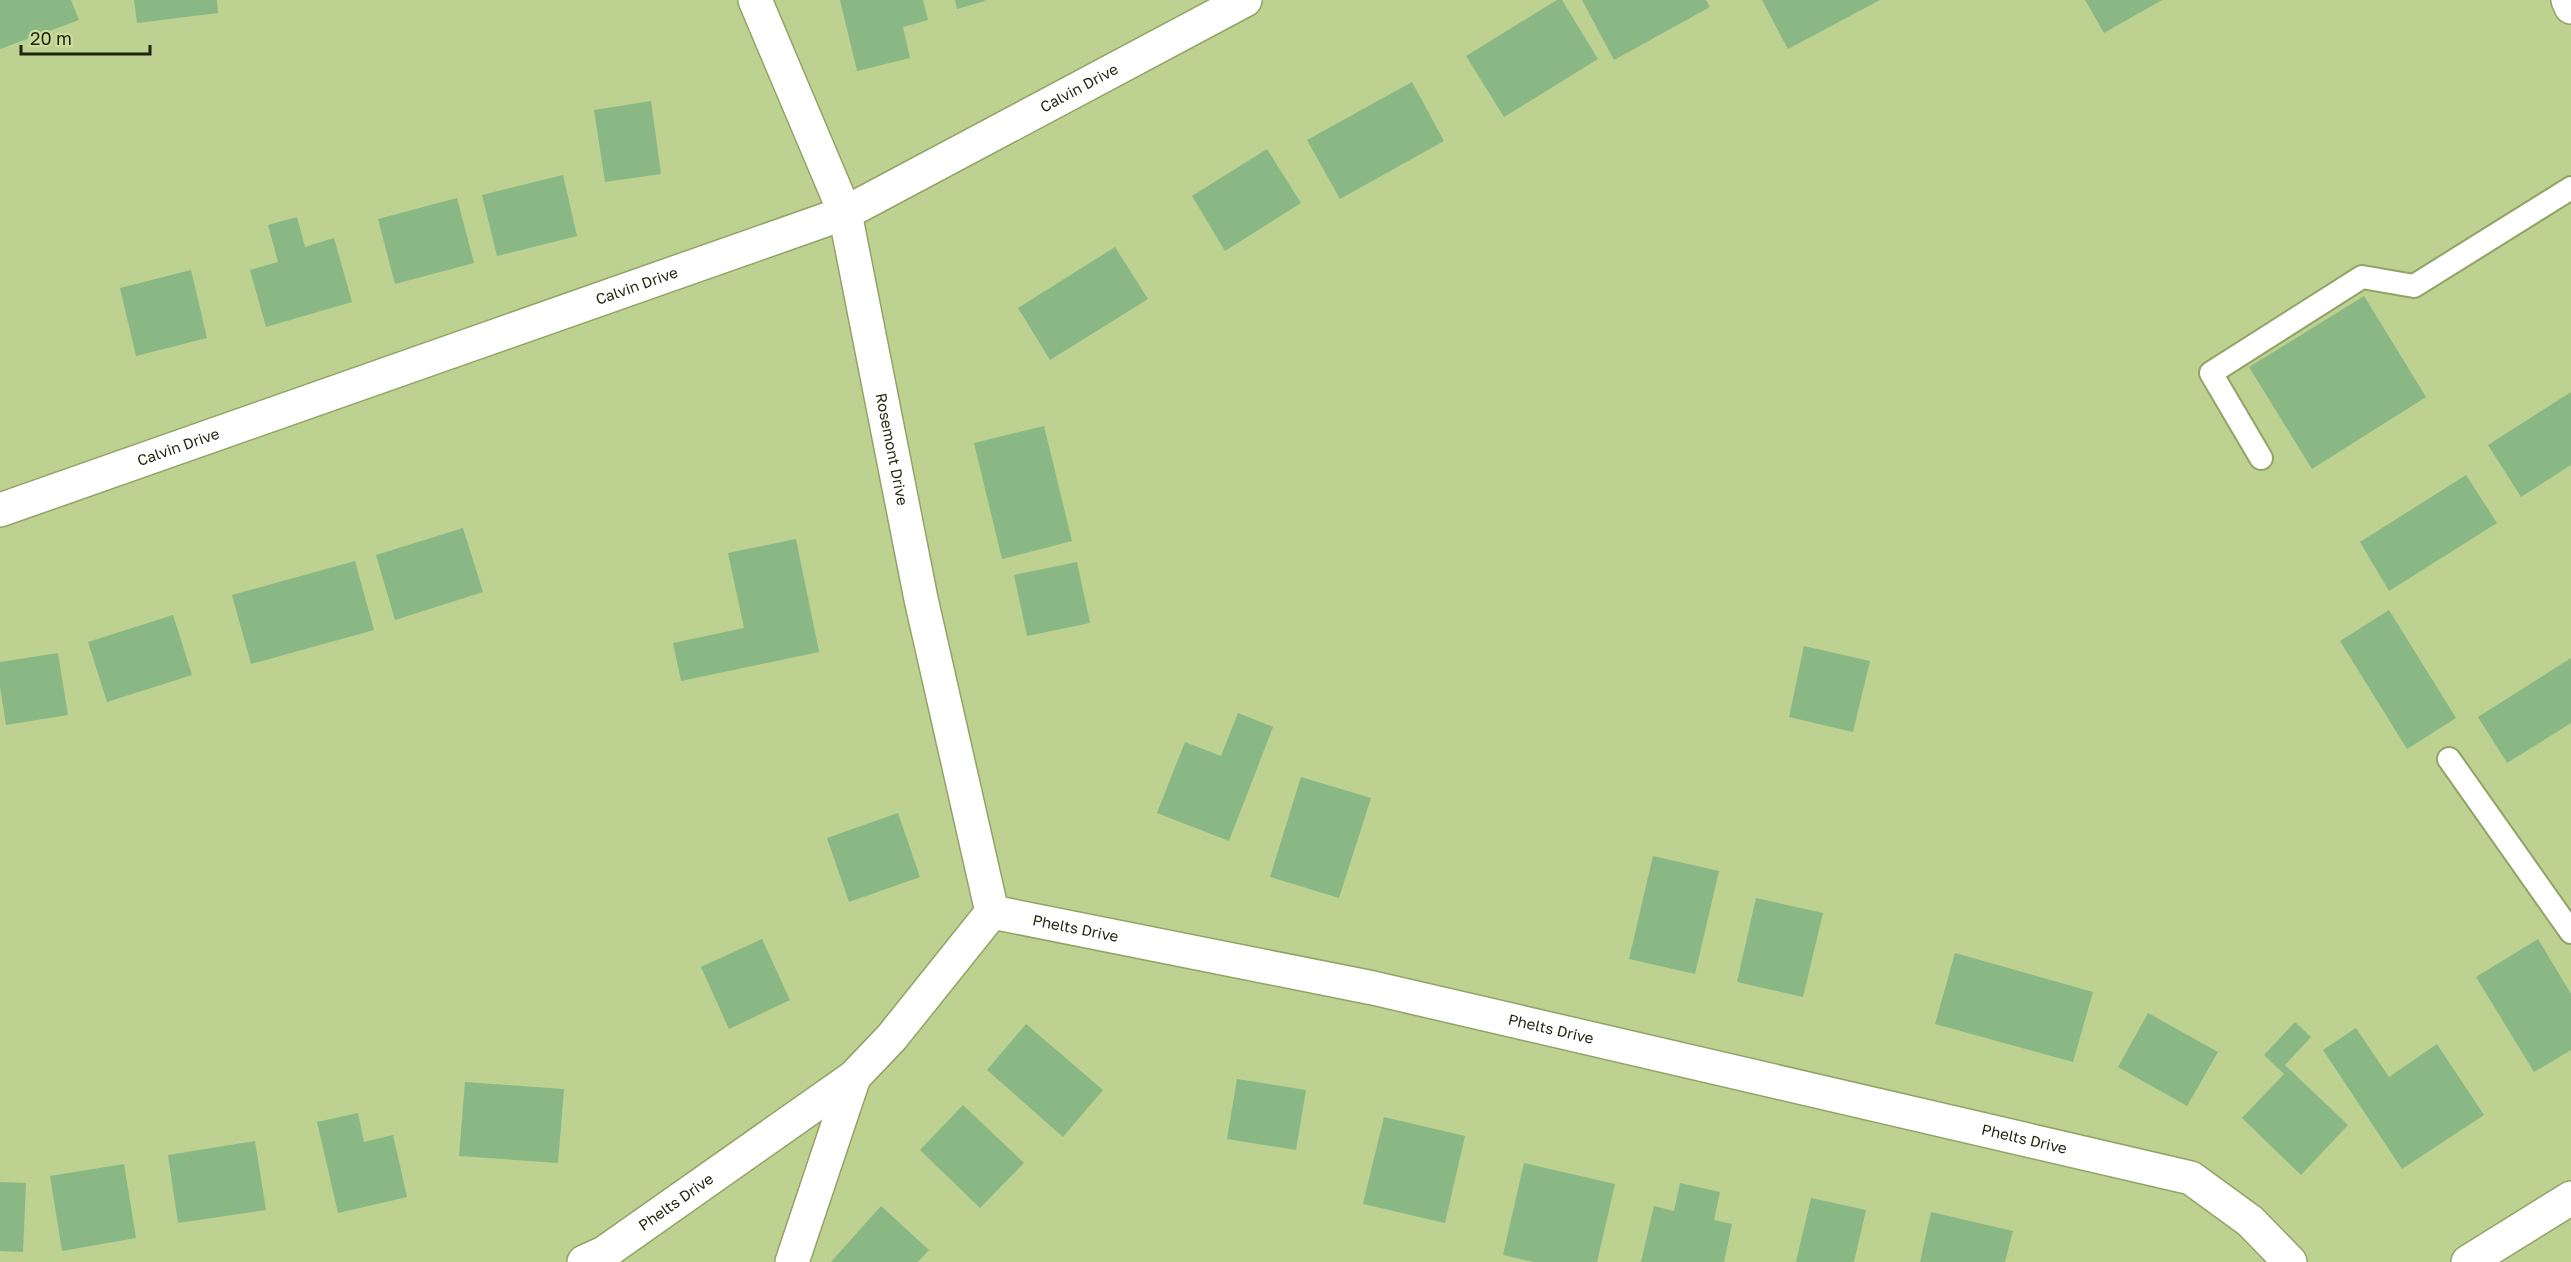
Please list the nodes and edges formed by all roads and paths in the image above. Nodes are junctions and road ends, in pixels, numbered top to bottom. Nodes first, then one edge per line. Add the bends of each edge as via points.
1 (755, 0) edge
2 (1245, 0) edge
3 (2568, 0) edge
4 (2571, 7) edge
5 (2571, 188) edge
6 (845, 213) junction
7 (2261, 458) dead end
8 (0, 510) edge
9 (2449, 759) dead end
10 (992, 912) junction
11 (2571, 932) edge
12 (854, 1077) junction
13 (2571, 1198) edge
14 (596, 1259) edge
15 (792, 1262) edge
16 (2290, 1262) edge
17 (2468, 1262) edge

1 - 6 street, Rosemont Drive
2 - 6 street, Calvin Drive
3 - 4 street
5 - 7 lane via 2414,286 2362,277 2211,373
6 - 8 street, Calvin Drive
6 - 10 street, Rosemont Drive via 921,599
9 - 11 lane
10 - 12 street, Phelts Drive via 892,1037
10 - 16 street, Phelts Drive via 1373,988 2191,1178 2250,1221
12 - 14 street, Phelts Drive
12 - 15 street, Phelts Drive
13 - 17 street

